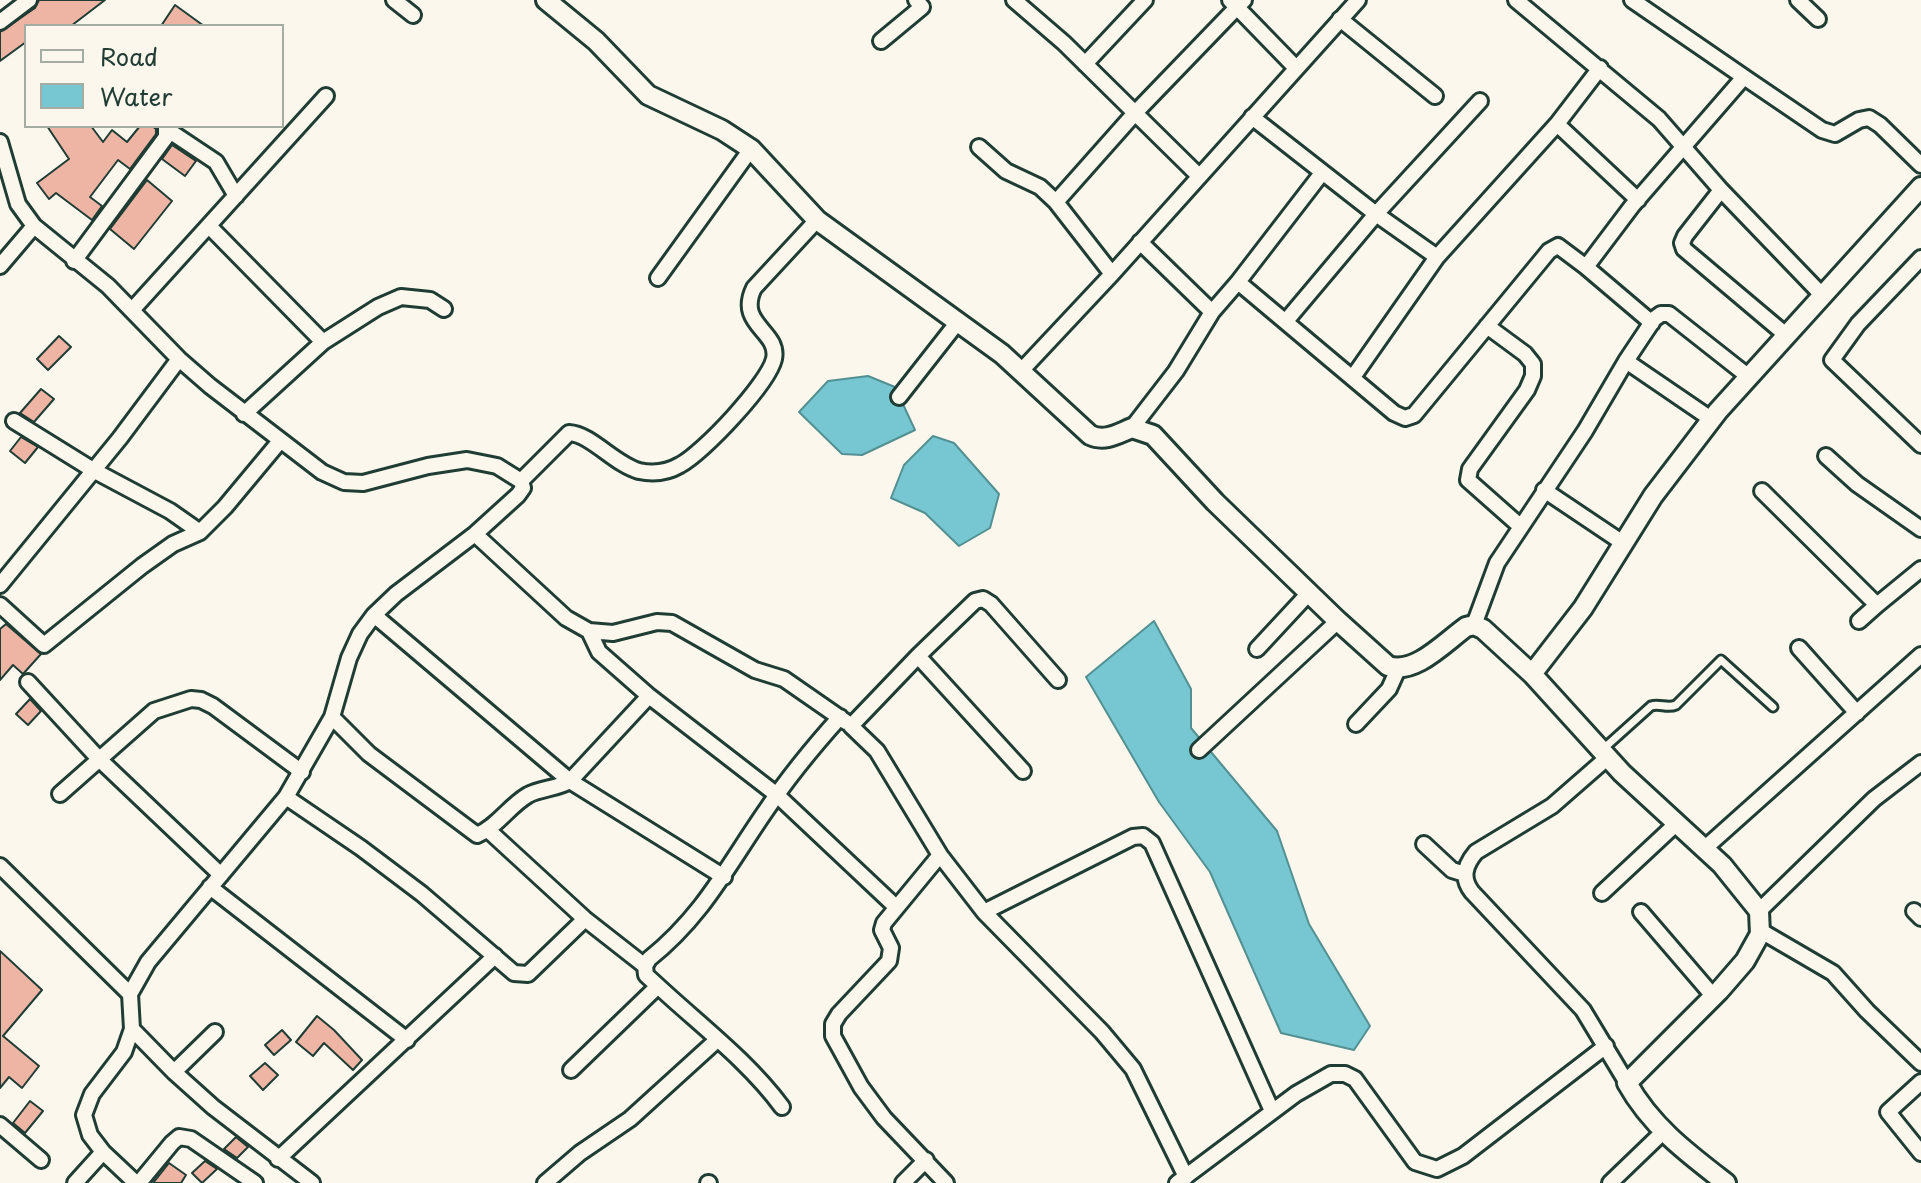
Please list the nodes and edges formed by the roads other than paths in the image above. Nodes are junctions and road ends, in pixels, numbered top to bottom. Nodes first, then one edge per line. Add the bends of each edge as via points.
1 (29, 0) edge
2 (394, 0) edge
3 (546, 0) edge
4 (916, 0) edge
5 (1145, 0) edge
6 (1358, 0) edge
7 (1516, 0) edge
8 (1632, 0) edge
9 (1798, 0) edge
10 (1018, 1) edge
11 (1237, 2) edge
12 (413, 15) dead end
13 (1340, 19) junction
14 (1818, 19) dead end
15 (0, 22) edge
16 (881, 41) dead end
17 (1085, 64) junction
18 (1296, 68) junction
19 (1600, 68) junction
20 (1744, 77) junction
21 (326, 96) dead end
22 (1435, 96) dead end
23 (1480, 101) dead end
24 (1135, 113) junction
25 (1252, 117) junction
26 (1557, 124) junction
27 (167, 128) edge
28 (0, 142) edge
29 (979, 147) dead end
30 (1685, 147) junction
31 (751, 149) junction
32 (1921, 165) edge
33 (1322, 173) junction
34 (1199, 176) junction
35 (1721, 190) junction
36 (1919, 194) edge
37 (236, 196) junction
38 (1638, 200) junction
39 (1056, 202) junction
40 (1376, 214) junction
41 (817, 220) junction
42 (34, 226) junction
43 (209, 226) junction
44 (1140, 242) junction
45 (1437, 257) junction
46 (1921, 258) edge
47 (74, 261) junction
48 (0, 266) edge
49 (1586, 267) junction
50 (1112, 274) junction
51 (658, 278) dead end
52 (1238, 282) junction
53 (1821, 294) junction
54 (133, 309) junction
55 (444, 309) dead end
56 (1212, 312) junction
57 (1286, 321) junction
58 (957, 323) junction
59 (1652, 323) junction
60 (1487, 326) junction
61 (1786, 335) junction
62 (323, 342) junction
63 (179, 359) junction
64 (1626, 361) junction
65 (1021, 371) junction
66 (1353, 377) junction
67 (1749, 377) junction
68 (899, 397) dead end
69 (244, 414) junction
70 (1711, 419) junction
71 (14, 421) dead end
72 (1132, 428) junction
73 (280, 441) junction
74 (1921, 445) edge
75 (1826, 456) dead end
76 (93, 470) junction
77 (521, 481) junction
78 (1544, 490) junction
79 (1762, 491) dead end
80 (1520, 526) junction
81 (1921, 529) edge
82 (200, 532) junction
83 (475, 534) junction
84 (1623, 543) junction
85 (1921, 569) edge
86 (0, 585) edge
87 (1309, 593) junction
88 (0, 605) edge
89 (1877, 605) junction
90 (374, 615) junction
91 (1338, 621) junction
92 (1859, 621) dead end
93 (1474, 625) junction
94 (589, 631) junction
95 (1799, 648) dead end
96 (1257, 649) dead end
97 (1921, 655) edge
98 (918, 656) junction
99 (1398, 669) junction
100 (1532, 674) junction
101 (1058, 680) dead end
102 (28, 682) dead end
103 (649, 696) junction
104 (1773, 707) dead end
105 (1857, 713) junction
106 (332, 717) junction
107 (845, 722) junction
108 (1356, 724) dead end
109 (1199, 750) dead end
110 (1604, 754) junction
111 (99, 759) junction
112 (1921, 763) edge
113 (1023, 771) dead end
114 (302, 772) junction
115 (570, 781) junction
116 (60, 794) dead end
117 (777, 795) junction
118 (286, 797) junction
119 (1677, 823) junction
120 (488, 830) junction
121 (1424, 844) dead end
122 (1704, 849) junction
123 (940, 855) junction
124 (0, 866) edge
125 (1465, 874) junction
126 (221, 875) junction
127 (724, 877) junction
128 (210, 887) junction
129 (1602, 893) dead end
130 (896, 907) junction
131 (1759, 911) junction
132 (984, 912) junction
133 (1641, 912) dead end
134 (585, 919) junction
135 (1761, 931) junction
136 (495, 956) junction
137 (645, 966) junction
138 (658, 986) junction
139 (130, 994) junction
140 (1714, 997) junction
141 (132, 1029) junction
142 (215, 1032) dead end
143 (407, 1040) junction
144 (717, 1040) junction
145 (1606, 1046) junction
146 (1921, 1063) edge
147 (571, 1070) dead end
148 (174, 1072) junction
149 (1921, 1082) edge
150 (1627, 1083) junction
151 (782, 1107) dead end
152 (1272, 1111) junction
153 (0, 1125) edge
154 (1663, 1132) junction
155 (103, 1152) junction
156 (1921, 1153) edge
157 (278, 1159) junction
158 (41, 1160) dead end
159 (926, 1160) junction
160 (1181, 1180) edge
161 (75, 1183) edge
162 (137, 1183) edge
163 (255, 1183) edge
164 (312, 1183) edge
165 (545, 1183) edge
166 (903, 1183) edge
167 (946, 1183) edge
168 (1610, 1183) edge
169 (1726, 1183) edge

1 - 15 street
2 - 12 street
3 - 31 street via 596,41 648,95
4 - 16 street via 922,7
5 - 17 street
6 - 13 street
7 - 19 street
8 - 20 street
9 - 14 street
10 - 17 street
11 - 18 street
11 - 24 street
13 - 18 street
13 - 22 street
17 - 24 street
18 - 25 street
19 - 26 street
19 - 30 street
20 - 30 street
20 - 32 street via 1822,130 1835,134 1869,118
21 - 37 street
23 - 40 street
24 - 34 street
24 - 39 street
25 - 33 street
25 - 34 street
26 - 38 street
26 - 45 street
27 - 37 street via 216,162
27 - 47 street via 166,137
28 - 42 street via 18,204
29 - 39 street
30 - 35 street
30 - 38 street
31 - 41 street
31 - 51 street
33 - 40 street
33 - 52 street
34 - 44 street
35 - 53 street
35 - 61 street via 1685,236 1684,249
36 - 53 street
37 - 43 street
38 - 49 street
39 - 50 street
40 - 45 street
40 - 57 street
41 - 58 street
41 - 77 street via 748,300 749,312 774,353 769,370 742,407 693,457 656,473 638,471 569,433
42 - 47 street
42 - 48 street
43 - 54 street
43 - 62 street
44 - 50 street
44 - 56 street
45 - 66 street
46 - 74 street via 1858,324 1832,360
47 - 54 street
49 - 59 street
49 - 60 street via 1558,246 1549,251
50 - 65 street
52 - 56 street
52 - 57 street
53 - 61 street
54 - 63 street
55 - 62 street via 430,300 401,297
56 - 72 street
57 - 66 street
58 - 65 street
58 - 68 street
59 - 64 street
59 - 67 street via 1669,314
60 - 66 street via 1414,415 1394,413
60 - 80 street via 1525,354 1533,364 1533,376 1470,469 1468,480
61 - 67 street
62 - 69 street
63 - 69 street
63 - 76 street
64 - 70 street
64 - 78 street
65 - 72 street via 1090,435 1109,438
67 - 70 street
69 - 73 street
70 - 84 street
71 - 76 street
72 - 87 street via 1153,435
73 - 77 street via 344,482 363,483 467,460 497,466
73 - 82 street
75 - 81 street
76 - 82 street
76 - 86 street
77 - 83 street via 518,495
78 - 80 street
78 - 84 street
79 - 89 street
80 - 93 street via 1497,563
82 - 88 street via 142,566 44,645
83 - 90 street
83 - 94 street via 566,618
84 - 100 street via 1583,608
85 - 89 street
87 - 91 street
87 - 96 street
89 - 92 street
90 - 106 street via 349,658
90 - 115 street
91 - 99 street via 1377,658
91 - 109 street
93 - 99 street via 1410,667
93 - 100 street
94 - 103 street via 599,652
94 - 107 street via 613,633 672,623 755,670 784,679
95 - 105 street
97 - 105 street
98 - 101 street via 983,599
98 - 107 street
98 - 113 street
99 - 108 street via 1389,689
100 - 110 street
102 - 111 street
103 - 115 street
103 - 117 street
104 - 110 lane via 1721,660 1676,705 1651,706
105 - 122 street
106 - 114 street
106 - 120 street via 369,754 467,829 477,835
107 - 117 street via 807,754
107 - 123 street via 877,751
110 - 119 street
110 - 125 street via 1552,806 1476,852
111 - 114 street via 146,716 191,699 213,706
111 - 116 street
111 - 126 street
112 - 131 street via 1874,799
114 - 118 street
115 - 120 street via 526,796
115 - 127 street
117 - 127 street
117 - 130 street
118 - 126 street
118 - 136 street via 422,894
119 - 122 street
119 - 129 street
120 - 134 street
121 - 125 street via 1452,870
122 - 131 street
123 - 130 street
123 - 132 street
124 - 139 street
125 - 145 street via 1472,892 1583,1010
126 - 128 street
127 - 137 street via 698,913
128 - 139 street via 148,962
128 - 143 street
130 - 159 street via 882,930 891,948 889,961 839,1014 833,1036 884,1118
131 - 135 street
132 - 152 street via 1143,836 1152,843
132 - 160 street via 1133,1069
133 - 140 street
134 - 136 street via 528,974 514,973
134 - 137 street
135 - 140 street via 1751,952
135 - 146 street via 1833,973
136 - 143 street
137 - 138 street via 646,975
138 - 144 street
138 - 147 street
139 - 141 street
140 - 150 street
141 - 148 street
141 - 155 street via 124,1052 92,1094 84,1115
142 - 148 street
143 - 157 street
144 - 151 street
144 - 165 street via 630,1119
145 - 150 street
145 - 152 street via 1463,1156 1437,1169 1415,1162 1355,1079 1345,1074 1331,1074
148 - 157 street
149 - 156 street via 1888,1112
150 - 154 street
152 - 160 street
153 - 158 street
154 - 168 street
154 - 169 street
155 - 161 street
155 - 162 street
157 - 164 street
159 - 166 street
159 - 167 street
162 - 163 street via 179,1137 191,1139

